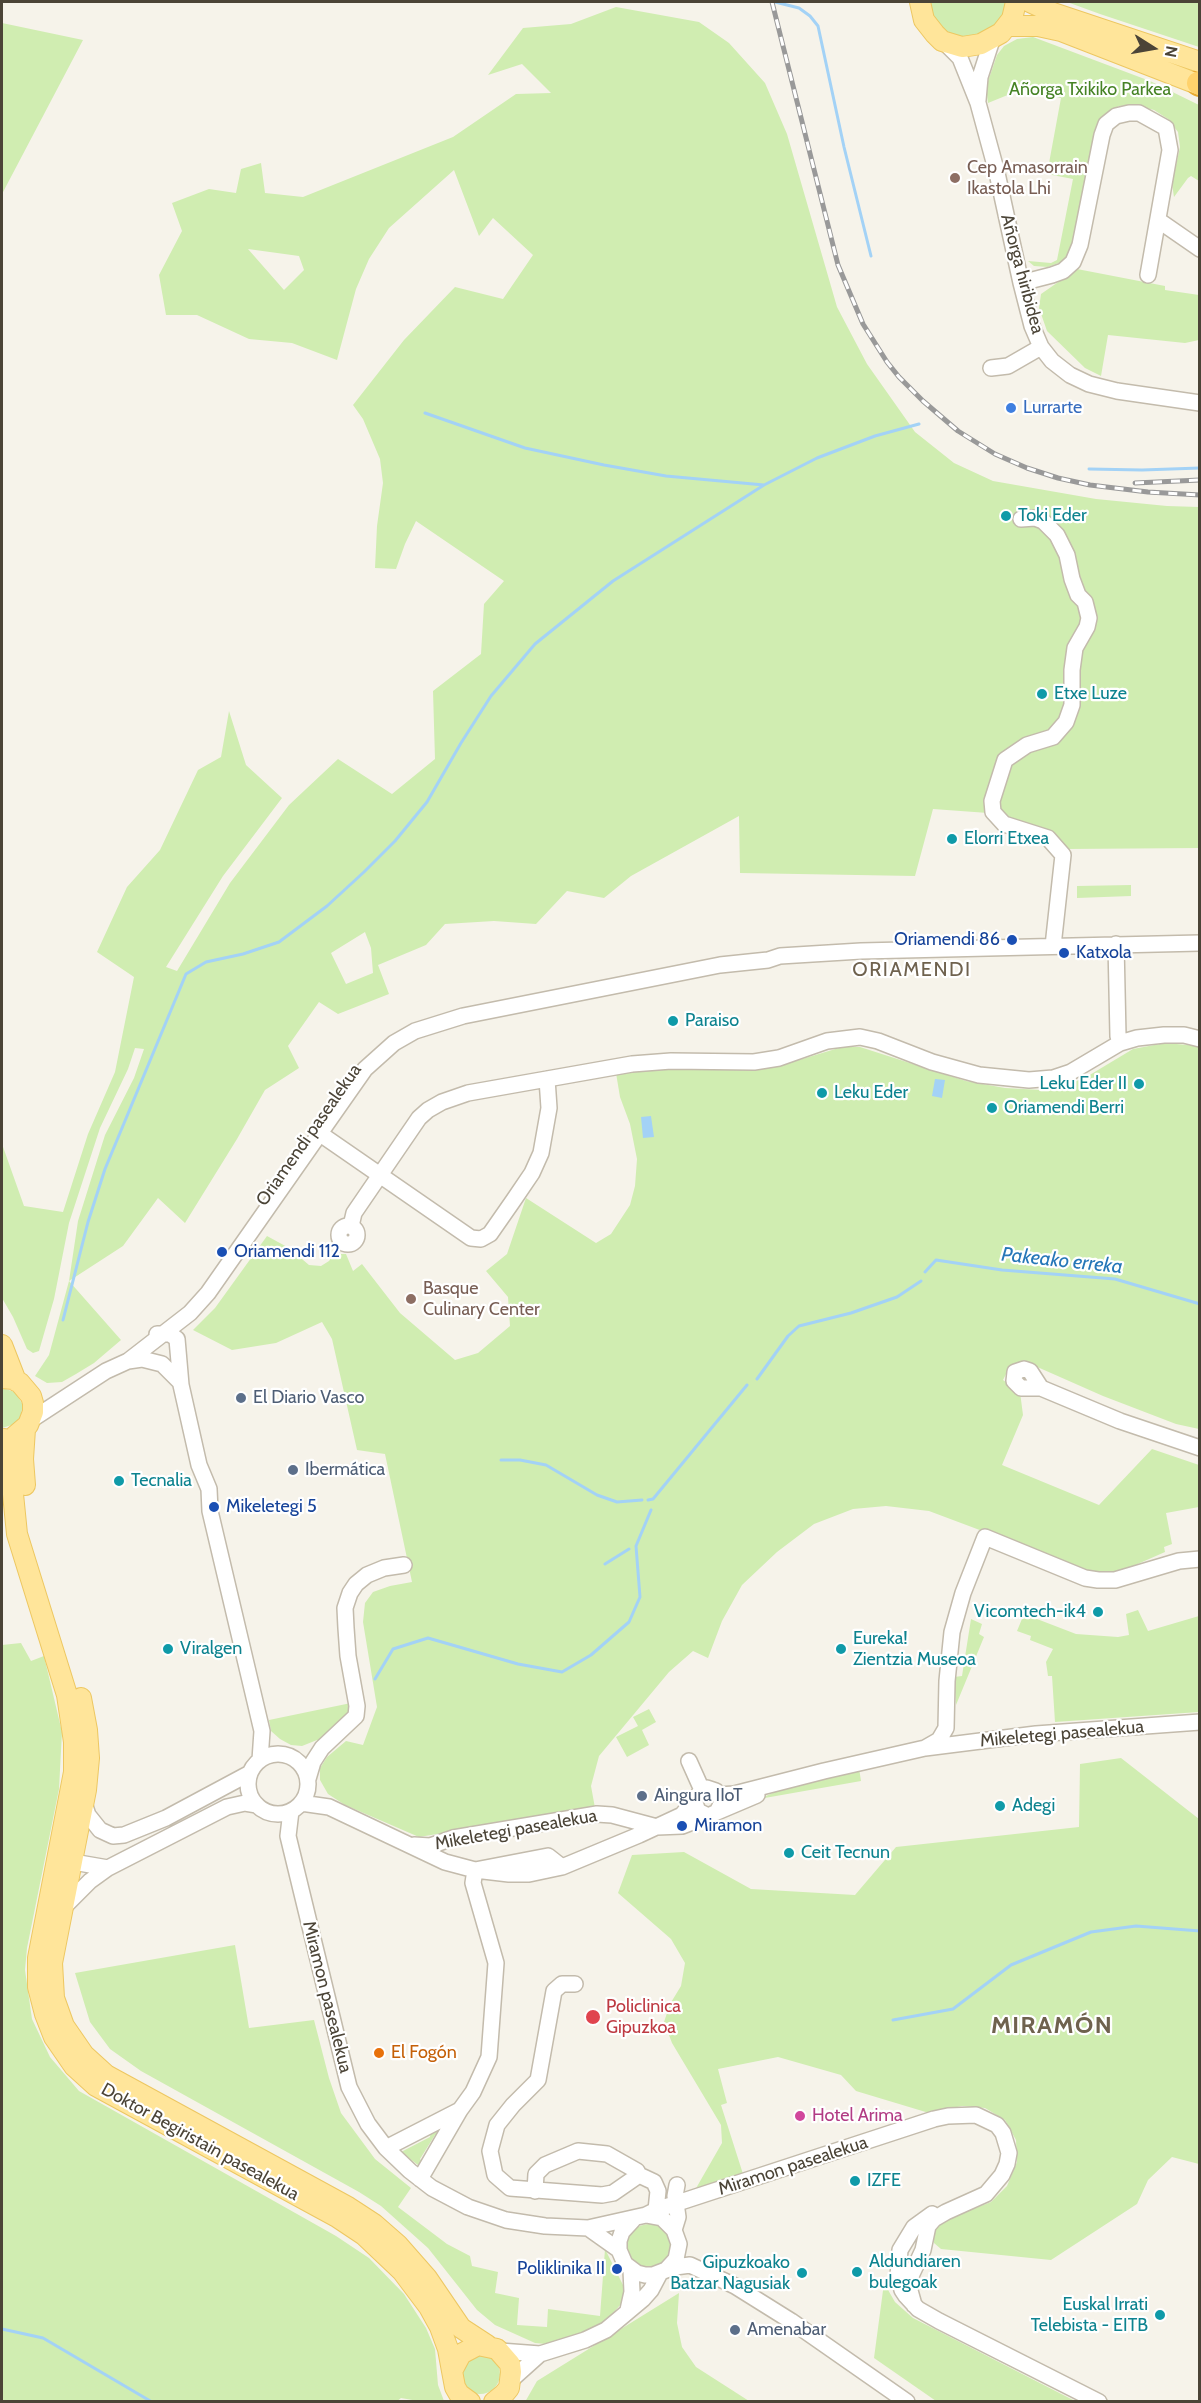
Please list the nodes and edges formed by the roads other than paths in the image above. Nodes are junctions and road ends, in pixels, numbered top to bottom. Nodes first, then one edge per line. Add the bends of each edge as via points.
1 (1016, 2) edge
2 (1030, 2) edge
3 (918, 4) edge
4 (1008, 26) junction
5 (992, 40) junction
6 (942, 41) junction
7 (1199, 78) edge
8 (978, 103) junction
9 (1158, 220) junction
10 (1200, 249) edge
11 (1148, 275) dead end
12 (1021, 283) junction
13 (1041, 347) junction
14 (991, 368) dead end
15 (1200, 403) edge
16 (1021, 519) dead end
17 (1200, 943) edge
18 (1116, 944) junction
19 (1053, 946) junction
20 (780, 956) junction
21 (1200, 1039) edge
22 (1120, 1043) junction
23 (547, 1079) junction
24 (340, 1088) junction
25 (319, 1133) junction
26 (298, 1149) junction
27 (381, 1175) junction
28 (351, 1226) dead end
29 (190, 1313) junction
30 (164, 1335) junction
31 (141, 1341) junction
32 (2, 1345) edge
33 (179, 1353) junction
34 (128, 1361) junction
35 (106, 1371) junction
36 (180, 1382) junction
37 (15, 1383) edge
38 (1041, 1388) dead end
39 (64, 1397) junction
40 (28, 1424) junction
41 (3, 1438) edge
42 (1200, 1448) edge
43 (1200, 1559) edge
44 (404, 1565) dead end
45 (1200, 1722) edge
46 (262, 1731) junction
47 (322, 1748) junction
48 (925, 1748) junction
49 (288, 1756) junction
50 (260, 1760) junction
51 (689, 1761) dead end
52 (250, 1773) junction
53 (308, 1783) junction
54 (772, 1785) junction
55 (76, 1801) junction
56 (704, 1806) junction
57 (296, 1807) junction
58 (328, 1807) junction
59 (262, 1808) junction
60 (657, 1827) junction
61 (288, 1836) junction
62 (411, 1845) junction
63 (73, 1857) junction
64 (108, 1868) junction
65 (475, 1870) junction
66 (63, 1908) junction
67 (575, 1984) dead end
68 (460, 2110) junction
69 (386, 2148) junction
70 (639, 2175) junction
71 (420, 2179) junction
72 (677, 2185) dead end
73 (535, 2191) junction
74 (676, 2204) junction
75 (946, 2212) junction
76 (645, 2215) junction
77 (914, 2227) junction
78 (588, 2228) junction
79 (674, 2230) junction
80 (679, 2246) junction
81 (619, 2250) junction
82 (899, 2260) junction
83 (918, 2261) junction
84 (690, 2265) junction
85 (631, 2270) junction
86 (664, 2271) junction
87 (914, 2305) junction
88 (628, 2310) junction
89 (494, 2348) junction
90 (540, 2354) junction
91 (452, 2371) junction
92 (502, 2394) edge
93 (464, 2399) edge
94 (907, 2402) edge
95 (1099, 2402) edge

1 - 4 main road
2 - 7 main road
3 - 6 main road via 929,28
4 - 5 main road
4 - 7 main road via 1061,31
5 - 6 main road via 962,48
5 - 8 street, Añorga hiribidea via 980,77
6 - 8 street, Añorga hiribidea via 960,58
8 - 12 street, Añorga hiribidea
9 - 10 street
9 - 11 street
9 - 12 street via 1170,150 1166,128 1139,113 1116,116 1106,124 1102,135 1080,245 1073,262 1052,276
12 - 13 street, Añorga hiribidea
13 - 14 street via 1008,366
13 - 15 street, Añorga hiribidea via 1070,375 1089,384
16 - 19 street via 1043,521 1057,535 1089,618 1075,648 1072,705 1066,722 1053,737 1027,745 1005,760 992,801 993,812 1004,824 1048,838 1063,855
17 - 18 street, Oriamendi pasealekua
18 - 19 street, Oriamendi pasealekua
18 - 22 street
19 - 20 street, Oriamendi pasealekua
20 - 24 street, Oriamendi pasealekua via 738,954 435,1014 380,1043
20 - 25 street, Oriamendi pasealekua via 502,1008 424,1027 394,1043 365,1068
21 - 22 street via 1164,1035
22 - 23 street via 1071,1072 1029,1080 961,1071 861,1037 827,1041 779,1058 754,1062 648,1062
23 - 27 street via 454,1096 428,1110
23 - 27 street via 549,1108 541,1153 532,1173 490,1234 481,1239 471,1238
24 - 25 street
24 - 26 street, Oriamendi pasealekua
25 - 26 street
25 - 27 street
25 - 29 street, Oriamendi pasealekua
26 - 31 street, Oriamendi pasealekua via 208,1281 179,1313
27 - 28 street via 354,1213
29 - 30 street, Oriamendi pasealekua
29 - 33 street
30 - 31 street
30 - 33 street via 177,1339
30 - 34 street, Oriamendi pasealekua
31 - 35 street, Oriamendi pasealekua via 122,1353
32 - 37 main road
33 - 36 street
34 - 35 street, Oriamendi pasealekua
34 - 36 street via 142,1359 162,1364
35 - 39 street, Oriamendi pasealekua
36 - 46 street via 202,1476 209,1489 209,1505
37 - 39 street via 47,1396
37 - 40 main road via 33,1403
38 - 42 street
39 - 40 street, Oriamendi pasealekua
40 - 41 main road via 12,1437
40 - 55 main road via 23,1459 28,1523 78,1683 87,1730 89,1758
41 - 55 main road, Doktor Begiristain pasealekua via 9,1454 17,1534 72,1719
43 - 48 street via 1179,1561 1115,1580 1098,1580 985,1537 952,1632 946,1728 939,1740
44 - 47 street via 367,1575 350,1593 345,1608 356,1716
45 - 48 street, Mikeletegi pasealekua via 1036,1734
46 - 49 street
46 - 50 street
47 - 49 street
47 - 53 street via 313,1762
48 - 54 street, Mikeletegi pasealekua
49 - 50 street
49 - 53 street via 300,1763
50 - 52 street
51 - 56 street
52 - 55 street via 166,1818 124,1835 113,1836 100,1830
52 - 59 street via 249,1790
53 - 57 street
53 - 58 street, Mikeletegi pasealekua
54 - 56 street, Mikeletegi pasealekua via 750,1799
54 - 56 street, Mikeletegi pasealekua via 734,1794 719,1795 712,1789
55 - 63 main road, Doktor Begiristain pasealekua
55 - 91 main road, Doktor Begiristain pasealekua via 38,1958 38,1987 59,2044 74,2066 102,2090 338,2217 364,2235 417,2288 443,2334
56 - 60 street, Mikeletegi pasealekua
56 - 60 street, Mikeletegi pasealekua via 682,1826
57 - 58 street, Mikeletegi pasealekua
57 - 59 street via 275,1814
57 - 61 street, Miramon pasealekua
58 - 62 street, Mikeletegi pasealekua
59 - 61 street, Miramon pasealekua
59 - 64 street via 245,1803 227,1807
60 - 62 street, Mikeletegi pasealekua via 597,1814 453,1838 430,1846
60 - 65 street, Mikeletegi pasealekua via 562,1867 519,1874
61 - 69 street, Miramon pasealekua via 349,2087
62 - 65 street, Mikeletegi pasealekua via 445,1862
63 - 64 street via 79,1863
63 - 66 main road, Doktor Begiristain pasealekua
64 - 66 street
65 - 68 street via 473,1883 496,1963 489,2057
66 - 89 main road, Doktor Begiristain pasealekua via 52,1963 54,1998 64,2026 84,2055 119,2083 374,2224 427,2278 461,2328
67 - 73 street via 562,1984 554,1991 538,2080 502,2116 492,2136 490,2151 495,2175 510,2188
68 - 69 street
68 - 71 street
69 - 71 street, Miramon pasealekua
70 - 73 street via 613,2193 602,2195
70 - 73 street via 607,2154 578,2151 545,2165 536,2174
70 - 76 street via 654,2182 658,2191
71 - 78 street, Miramon pasealekua via 487,2215 524,2224
72 - 74 street
74 - 75 street, Miramon pasealekua via 948,2115 987,2119 1003,2133 1007,2143 1009,2153 1002,2175 986,2194
74 - 76 street, Miramon pasealekua
74 - 79 street
75 - 77 street, Miramon pasealekua via 929,2215
75 - 83 street, Miramon pasealekua via 928,2226
76 - 78 street, Miramon pasealekua
76 - 79 street via 662,2218
76 - 81 street via 622,2232
77 - 82 street
77 - 83 street, Miramon pasealekua
78 - 81 street
79 - 80 street
80 - 84 street
80 - 86 street via 676,2259
81 - 85 street
82 - 83 street via 904,2268
82 - 87 street via 902,2290
83 - 87 street, Miramon pasealekua via 909,2287
84 - 86 street
84 - 94 street via 774,2309
85 - 86 street via 645,2275
85 - 88 street
86 - 88 street via 651,2290
87 - 95 street
88 - 90 street via 606,2330
89 - 90 street
89 - 91 main road via 469,2348
89 - 92 main road via 510,2364
90 - 92 street
91 - 93 main road, Doktor Begiristain pasealekua

